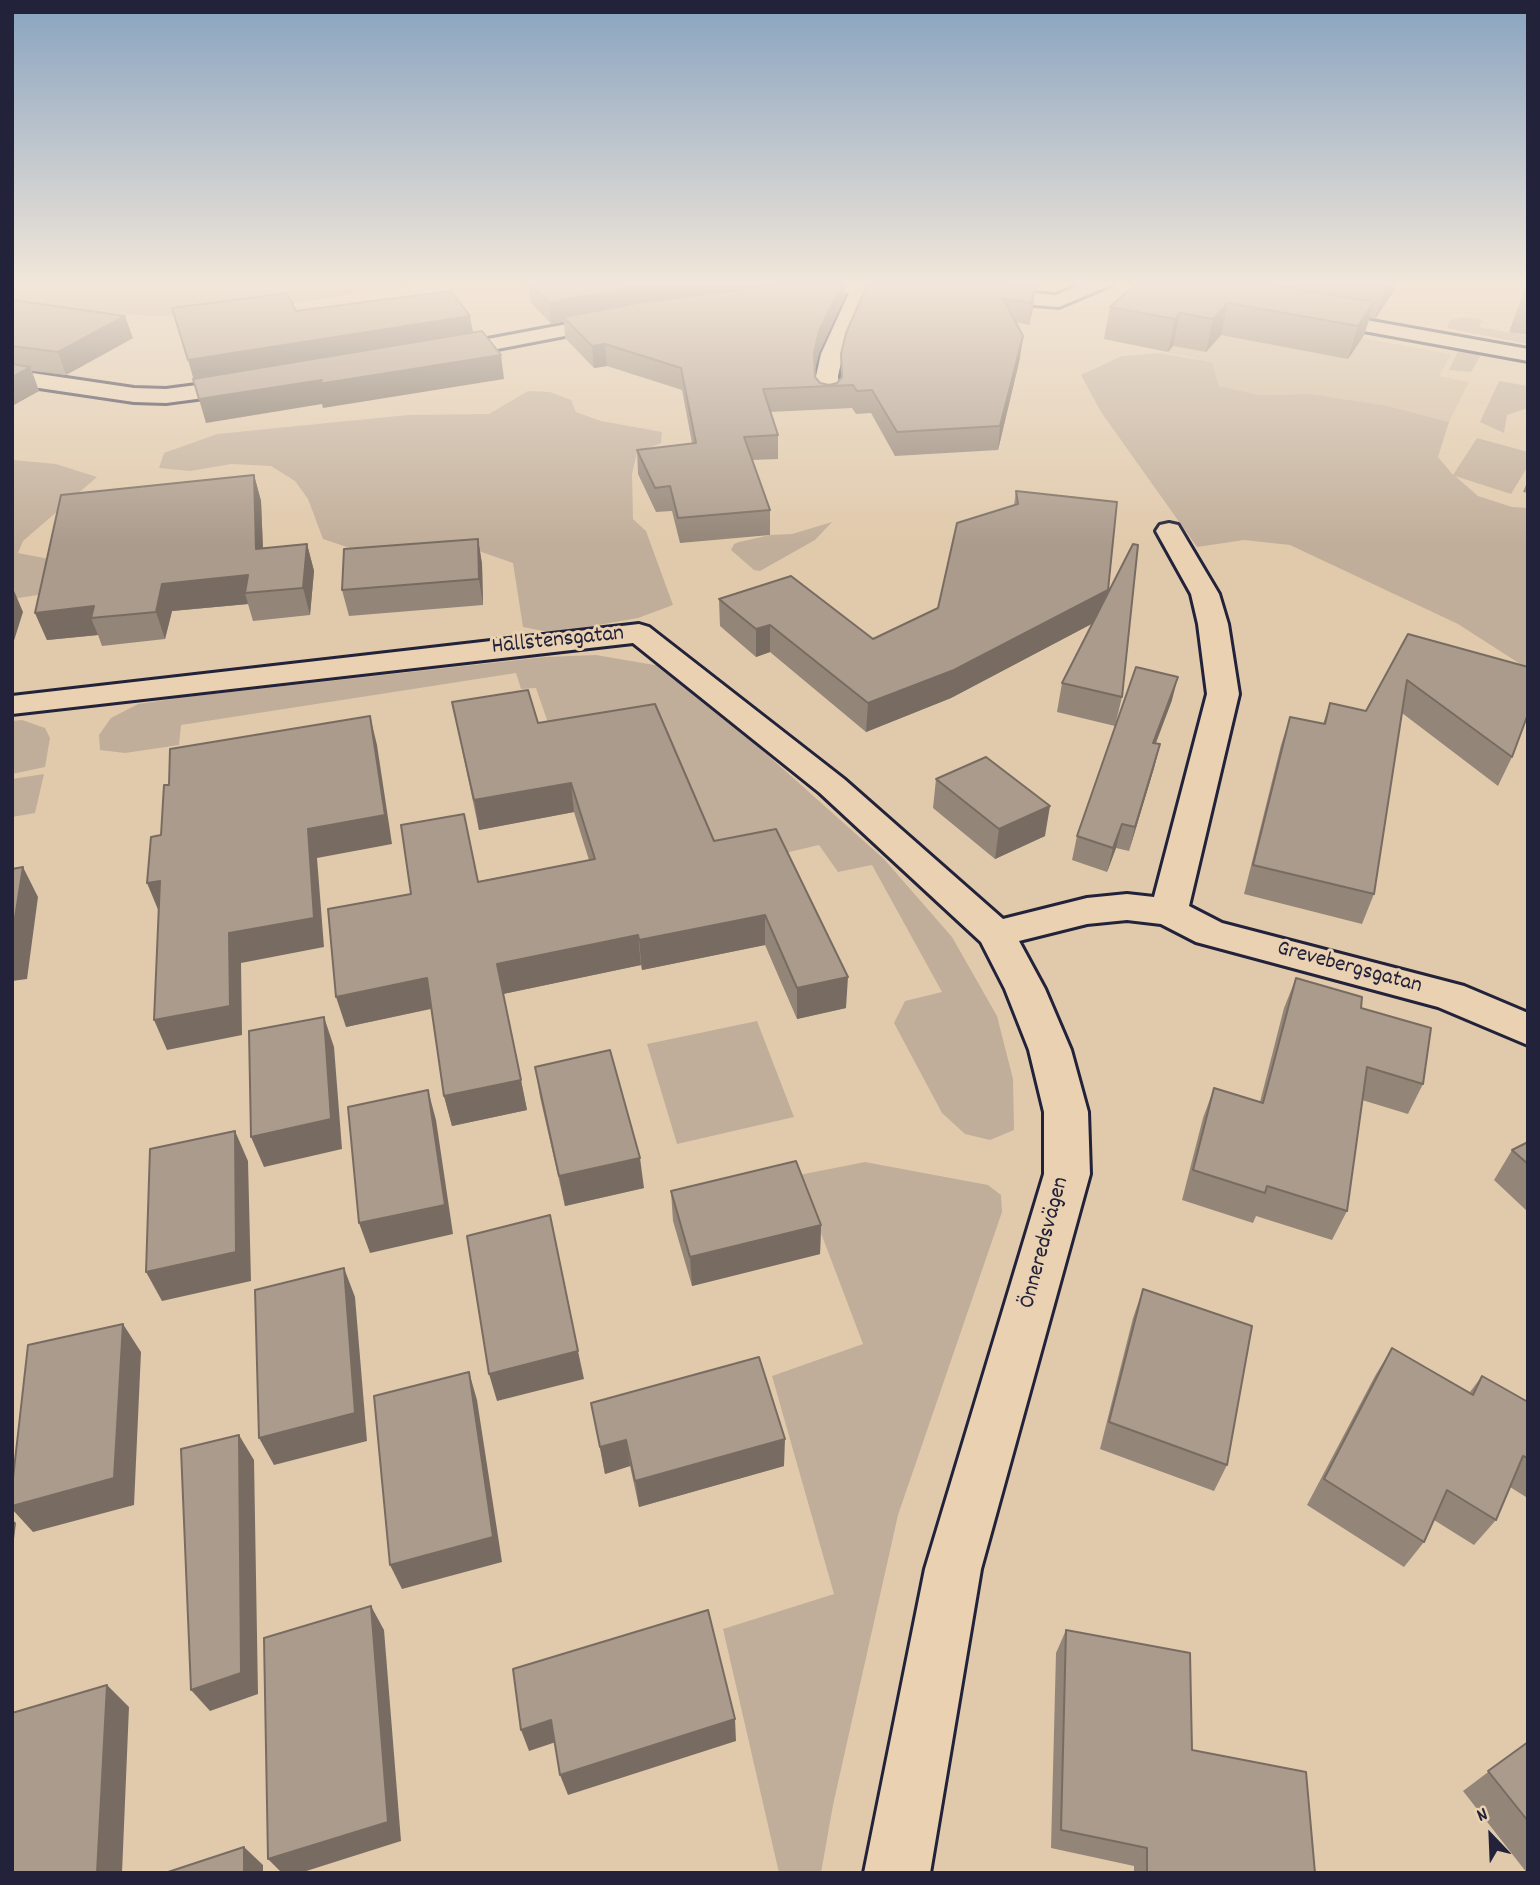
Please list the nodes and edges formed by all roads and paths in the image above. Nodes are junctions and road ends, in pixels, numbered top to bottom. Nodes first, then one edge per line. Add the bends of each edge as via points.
1 (829, 369) edge
2 (12, 377) edge
3 (275, 381) edge
4 (828, 398) edge
5 (1169, 531) dead end
6 (12, 705) edge
7 (1169, 912) junction
8 (996, 934) junction
9 (1528, 1030) edge
10 (897, 1873) edge

1 - 4 street
2 - 3 street via 166,396
5 - 7 street via 1205,594 1223,694
6 - 8 street, Hallstensgatan via 639,633 832,786
7 - 8 street via 1127,907 1087,911
7 - 9 street, Grevebergsgatan via 1210,933 1450,996
8 - 10 street, Önneredsvägen via 1026,989 1050,1050 1066,1112 1067,1174 953,1569

